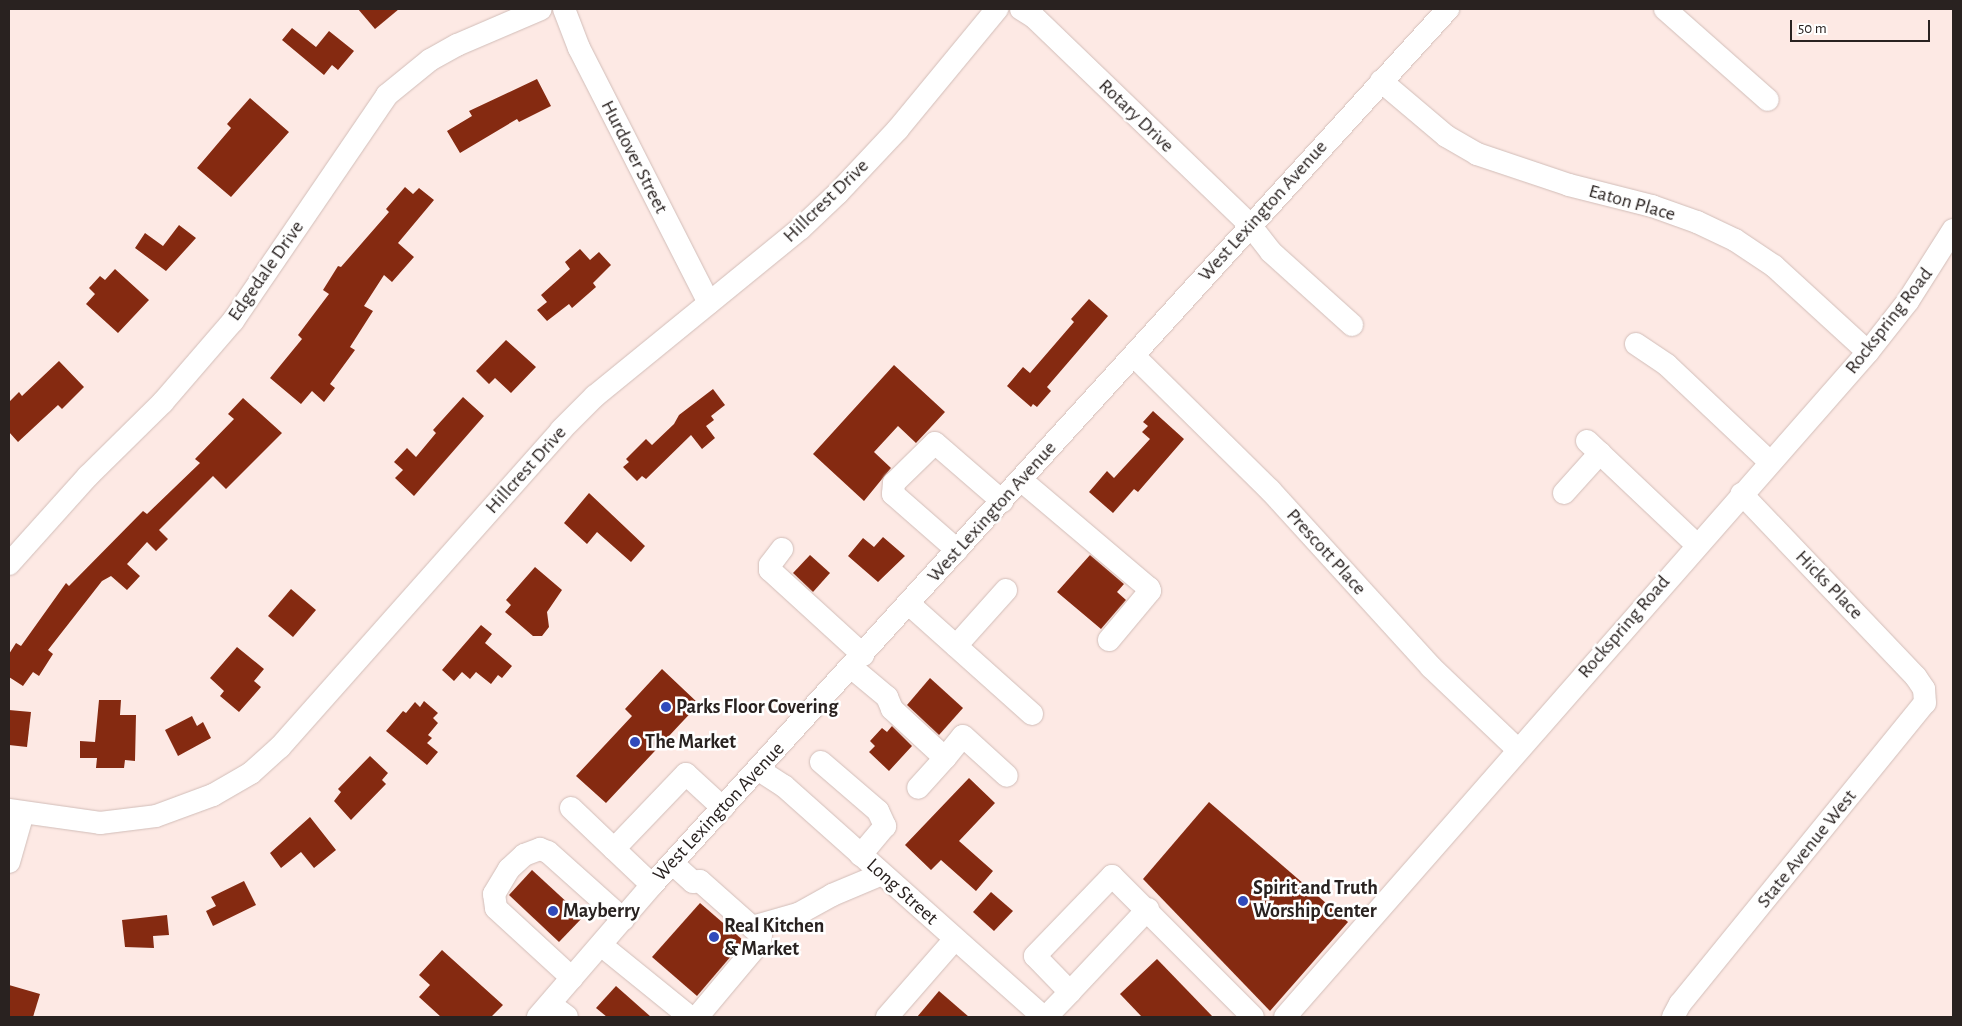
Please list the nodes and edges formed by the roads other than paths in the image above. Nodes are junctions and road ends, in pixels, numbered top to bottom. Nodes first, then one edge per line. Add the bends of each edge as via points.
1 (541, 9) edge
2 (564, 9) edge
3 (997, 9) edge
4 (1021, 9) edge
5 (1448, 9) edge
6 (1665, 9) edge
7 (1381, 81) junction
8 (1768, 100) dead end
9 (1250, 225) junction
10 (1953, 230) edge
11 (709, 303) junction
12 (1352, 324) dead end
13 (1636, 344) dead end
14 (1868, 352) junction
15 (1134, 356) junction
16 (1770, 462) junction
17 (1021, 480) junction
18 (1564, 493) dead end
19 (1742, 494) junction
20 (1002, 501) junction
21 (1697, 545) junction
22 (782, 549) dead end
23 (957, 550) junction
24 (9, 564) edge
25 (1006, 590) dead end
26 (909, 604) junction
27 (1109, 640) dead end
28 (956, 646) junction
29 (857, 661) junction
30 (1916, 677) joint
31 (1032, 714) dead end
32 (1517, 749) junction
33 (944, 758) junction
34 (821, 762) dead end
35 (759, 770) junction
36 (1007, 776) dead end
37 (918, 788) dead end
38 (571, 808) dead end
39 (723, 808) junction
40 (16, 811) edge
41 (614, 849) junction
42 (861, 855) junction
43 (9, 862) edge
44 (672, 863) junction
45 (882, 874) junction
46 (652, 885) junction
47 (1148, 909) junction
48 (623, 919) junction
49 (752, 927) junction
50 (955, 939) junction
51 (601, 945) junction
52 (572, 978) junction
53 (1070, 992) junction
54 (552, 1013) edge
55 (1037, 1015) edge
56 (690, 1017) edge
57 (697, 1017) edge
58 (887, 1017) edge
59 (1253, 1017) edge
60 (1285, 1017) edge
61 (1673, 1017) edge

1 - 24 street, Edgedale Drive via 430,60 387,95 226,328 169,394 88,476
2 - 11 street, Hurdover Street via 579,48
3 - 11 street, Hillcrest Drive via 898,129 838,193 800,229
4 - 9 street, Rotary Drive via 1034,17
5 - 7 street, West Lexington Avenue
6 - 8 street
7 - 9 street, West Lexington Avenue
7 - 14 street, Eaton Place via 1446,136 1477,154 1569,185 1652,206 1735,240 1774,266
9 - 12 street, Rotary Drive via 1270,252
9 - 15 street, West Lexington Avenue
10 - 14 street, Rockspring Road via 1908,301
11 - 40 street, Hillcrest Drive via 595,396 561,430 280,747 251,772 213,794 156,816 100,822
13 - 16 street via 1667,365
14 - 16 street, Rockspring Road
15 - 17 street, West Lexington Avenue
15 - 32 street, Prescott Place via 1270,490 1431,667
16 - 19 street, Rockspring Road
17 - 20 street, West Lexington Avenue
17 - 27 street via 1149,588 1150,591
18 - 21 street via 1593,447
19 - 21 street, Rockspring Road
19 - 30 street, Hicks Place
20 - 23 street, West Lexington Avenue
20 - 23 street via 936,443 894,483 892,494
21 - 32 street, Rockspring Road
22 - 29 street via 770,570
23 - 26 street, West Lexington Avenue
25 - 28 street
26 - 28 street
26 - 29 street, West Lexington Avenue
28 - 31 street
29 - 33 street via 892,709
29 - 35 street, West Lexington Avenue
30 - 61 street, State Avenue West via 1924,689 1925,703 1680,1004
32 - 60 street, Rockspring Road
33 - 36 street via 963,736
33 - 37 street
34 - 42 street via 878,811 885,826
35 - 39 street, West Lexington Avenue
35 - 42 street, Long Street via 784,786
38 - 41 street
39 - 41 street via 686,774
39 - 44 street, West Lexington Avenue
40 - 43 street
41 - 46 street
42 - 45 street, Long Street
44 - 46 street, West Lexington Avenue
44 - 49 street via 692,882 700,881
45 - 49 street via 832,895 798,914
45 - 50 street, Long Street
46 - 48 street, West Lexington Avenue
47 - 53 street
47 - 53 street via 1112,876 1034,956
47 - 59 street
48 - 51 street, West Lexington Avenue
48 - 52 street via 548,852 540,849 524,855 509,869 494,894 496,908
49 - 57 street via 761,935 760,942
50 - 55 street, Long Street
50 - 58 street
51 - 52 street, West Lexington Avenue
51 - 56 street
52 - 54 street, West Lexington Avenue
53 - 55 street

